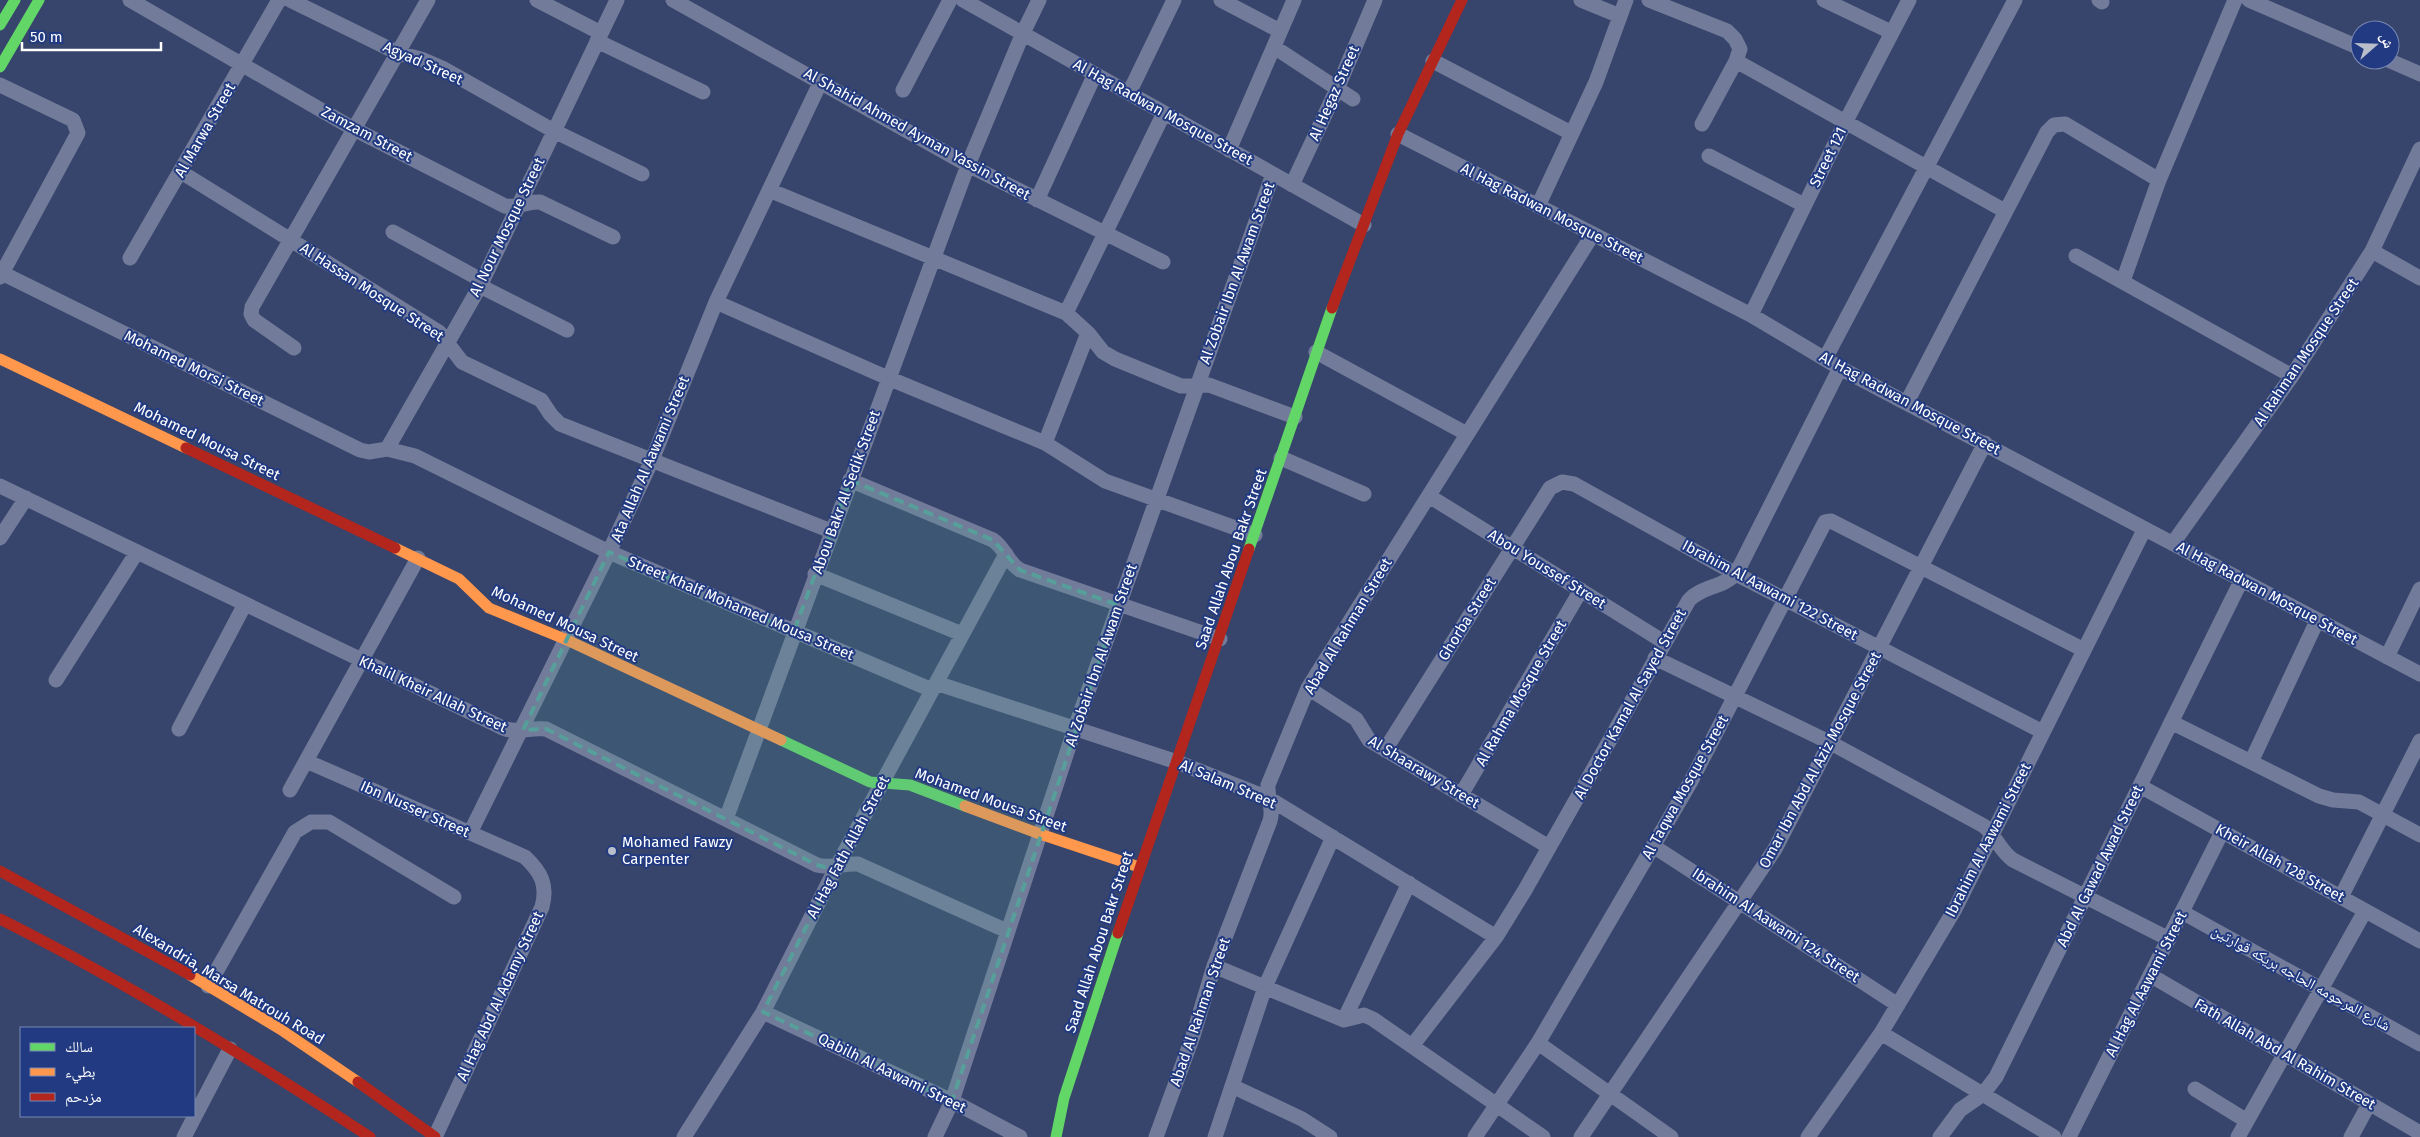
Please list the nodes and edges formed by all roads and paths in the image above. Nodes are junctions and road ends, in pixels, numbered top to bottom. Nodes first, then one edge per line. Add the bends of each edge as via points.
1 (15, 0) edge
2 (39, 0) edge
3 (130, 0) edge
4 (279, 0) edge
5 (290, 0) edge
6 (428, 0) edge
7 (537, 0) edge
8 (617, 0) edge
9 (673, 0) edge
10 (950, 0) edge
11 (963, 0) edge
12 (1040, 0) edge
13 (1174, 0) edge
14 (1221, 0) edge
15 (1294, 0) edge
16 (1375, 0) edge
17 (1462, 0) edge
18 (1581, 0) edge
19 (1626, 0) edge
20 (1649, 0) edge
21 (1824, 0) edge
22 (1909, 0) edge
23 (2015, 0) edge
24 (2235, 0) edge
25 (2249, 0) edge
26 (1620, 16) junction
27 (0, 25) edge
28 (1280, 31) junction
29 (1891, 32) junction
30 (1023, 33) junction
31 (599, 37) junction
32 (2350, 44) edge
33 (1274, 47) junction
34 (398, 53) junction
35 (1736, 61) junction
36 (1432, 62) junction
37 (243, 65) junction
38 (2400, 65) edge
39 (0, 68) edge
40 (1095, 74) junction
41 (2420, 74) edge
42 (821, 81) junction
43 (0, 85) edge
44 (1337, 88) junction
45 (903, 90) dead end
46 (703, 92) dead end
47 (1129, 93) junction
48 (1353, 99) dead end
49 (1164, 113) junction
50 (1846, 121) junction
51 (1702, 124) dead end
52 (354, 128) junction
53 (554, 131) junction
54 (1571, 133) junction
55 (1398, 134) junction
56 (2420, 149) edge
57 (1229, 150) junction
58 (1709, 156) dead end
59 (968, 165) junction
60 (1927, 167) junction
61 (181, 172) junction
62 (642, 174) dead end
63 (1273, 174) junction
64 (2159, 180) junction
65 (1292, 185) junction
66 (769, 190) junction
67 (1038, 200) junction
68 (1804, 205) junction
69 (1538, 206) junction
70 (518, 207) junction
71 (2005, 211) junction
72 (1364, 225) junction
73 (393, 232) dead end
74 (1105, 233) junction
75 (1593, 234) junction
76 (613, 237) dead end
77 (290, 240) junction
78 (2372, 251) junction
79 (2076, 256) dead end
80 (130, 258) dead end
81 (933, 258) junction
82 (1163, 262) dead end
83 (1, 275) edge
84 (2420, 278) edge
85 (2123, 281) junction
86 (481, 284) junction
87 (716, 302) junction
88 (1066, 313) junction
89 (1751, 315) junction
90 (567, 330) dead end
91 (1088, 333) junction
92 (449, 342) junction
93 (294, 348) dead end
94 (1316, 352) junction
95 (0, 359) edge
96 (1825, 359) junction
97 (1840, 368) junction
98 (2292, 376) junction
99 (888, 378) junction
100 (1197, 384) junction
101 (1906, 402) junction
102 (1295, 417) junction
103 (1467, 434) junction
104 (1985, 443) junction
105 (1045, 444) junction
106 (388, 449) junction
107 (1281, 458) junction
108 (652, 460) junction
109 (850, 480) junction
110 (0, 486) edge
111 (1550, 488) joint
112 (1364, 494) dead end
113 (1429, 496) junction
114 (26, 498) junction
115 (1155, 499) junction
116 (2144, 530) junction
117 (831, 531) junction
118 (1255, 535) junction
119 (0, 538) edge
120 (2173, 543) junction
121 (1513, 548) junction
122 (137, 552) junction
123 (610, 552) junction
124 (1006, 554) junction
125 (418, 558) junction
126 (1921, 567) junction
127 (815, 574) junction
128 (1736, 574) junction
129 (2241, 581) junction
130 (2420, 589) edge
131 (1580, 590) junction
132 (1783, 599) junction
133 (245, 604) junction
134 (1118, 605) junction
135 (2317, 621) junction
136 (794, 631) junction
137 (962, 634) junction
138 (1220, 639) junction
139 (567, 640) junction
140 (1664, 642) junction
141 (1880, 648) junction
142 (2084, 650) junction
143 (2387, 657) junction
144 (1655, 658) junction
145 (362, 660) junction
146 (2420, 674) edge
147 (56, 680) dead end
148 (934, 686) junction
149 (1308, 688) junction
150 (1734, 696) junction
151 (2171, 722) junction
152 (1075, 728) junction
153 (179, 729) dead end
154 (523, 730) junction
155 (759, 731) junction
156 (2043, 732) junction
157 (2420, 742) edge
158 (1831, 743) junction
159 (1384, 750) junction
160 (306, 761) junction
161 (1176, 762) junction
162 (2251, 762) junction
163 (881, 784) junction
164 (2140, 786) junction
165 (290, 790) dead end
166 (1461, 795) junction
167 (1268, 798) junction
168 (2384, 814) junction
169 (726, 819) junction
170 (2222, 832) junction
171 (470, 833) junction
172 (1992, 833) junction
173 (1040, 834) junction
174 (2420, 835) edge
175 (1334, 837) junction
176 (1653, 846) junction
177 (1550, 847) junction
178 (525, 857) joint
179 (837, 866) junction
180 (1139, 867) junction
181 (0, 871) edge
182 (1409, 883) junction
183 (454, 896) dead end
184 (2085, 896) junction
185 (2341, 897) junction
186 (1740, 902) junction
187 (2365, 910) junction
188 (2182, 912) junction
189 (0, 919) edge
190 (1007, 931) junction
191 (1496, 937) junction
192 (2169, 938) junction
193 (2420, 941) edge
194 (1214, 966) junction
195 (2150, 975) junction
196 (208, 986) junction
197 (1265, 987) junction
198 (2321, 989) junction
199 (1898, 1005) junction
200 (764, 1012) junction
201 (1344, 1020) junction
202 (192, 1027) edge
203 (195, 1029) edge
204 (1881, 1032) junction
205 (1538, 1043) junction
206 (2420, 1044) edge
207 (1412, 1046) junction
208 (230, 1049) junction
209 (2284, 1054) junction
210 (1232, 1086) junction
211 (2195, 1090) dead end
212 (1610, 1094) junction
213 (1982, 1094) junction
214 (952, 1101) junction
215 (2369, 1104) junction
216 (1497, 1105) junction
217 (195, 1116) edge
218 (194, 1117) edge
219 (2247, 1121) junction
220 (2420, 1133) edge
221 (2046, 1135) edge
222 (184, 1137) edge
223 (370, 1137) edge
224 (435, 1137) edge
225 (684, 1137) edge
226 (935, 1137) edge
227 (1020, 1137) edge
228 (1056, 1137) edge
229 (1156, 1137) edge
230 (1216, 1137) edge
231 (1330, 1137) edge
232 (1475, 1137) edge
233 (1543, 1137) edge
234 (1581, 1137) edge
235 (1671, 1137) edge
236 (1808, 1137) edge
237 (1940, 1137) edge
238 (2069, 1137) edge
239 (2238, 1137) edge
240 (2352, 1137) edge

1 - 27 street
2 - 39 street
3 - 37 street, Zamzam Street
4 - 37 street, Al Marwa Street
5 - 34 street, Agyad Street
6 - 34 street
7 - 31 street
8 - 31 street, Al Nour Mosque Street
9 - 42 street, Al Shahid Ahmed Ayman Yassin Street
10 - 45 street
11 - 30 street, Al Hag Radwan Mosque Street
12 - 30 street, Abou Bakr Al Sedik Street
13 - 47 street
14 - 28 street
15 - 28 street
16 - 44 street, Al Hegaz Street
17 - 36 street, Saad Allah Abou Bakr Street
18 - 26 street
19 - 26 street
20 - 35 street via 1727,31 1740,49
21 - 29 street
22 - 29 street, Street 121
23 - 60 street
24 - 64 street
25 - 32 street
26 - 54 street via 1596,82
28 - 33 street
29 - 50 street, Street 121
30 - 40 street, Al Hag Radwan Mosque Street
30 - 59 street, Abou Bakr Al Sedik Street
31 - 46 street
31 - 53 street, Al Nour Mosque Street
33 - 44 street
33 - 57 street
34 - 52 street
34 - 53 street, Agyad Street via 444,69
35 - 50 street
35 - 51 street
36 - 54 street
36 - 55 street, Saad Allah Abou Bakr Street
37 - 52 street, Zamzam Street
37 - 61 street, Al Marwa Street
38 - 41 street
40 - 47 street, Al Hag Radwan Mosque Street
40 - 67 street
42 - 59 street, Al Shahid Ahmed Ayman Yassin Street
42 - 66 street, Ata Allah Al Aawami Street
43 - 83 street via 73,120 78,133
44 - 48 street
44 - 65 street, Al Hegaz Street
47 - 49 street, Al Hag Radwan Mosque Street
49 - 57 street, Al Hag Radwan Mosque Street
49 - 74 street
50 - 60 street
50 - 68 street, Street 121
52 - 70 street, Zamzam Street via 505,206
52 - 77 street
53 - 62 street, Agyad Street
53 - 70 street, Al Nour Mosque Street
54 - 69 street
55 - 69 street, Al Hag Radwan Mosque Street
55 - 72 street, Saad Allah Abou Bakr Street
56 - 78 street, Al Rahman Mosque Street
57 - 63 street, Al Hag Radwan Mosque Street
58 - 68 street
59 - 67 street, Al Shahid Ahmed Ayman Yassin Street
59 - 81 street, Abou Bakr Al Sedik Street
60 - 71 street
60 - 96 street
61 - 77 street, Al Hassan Mosque Street
61 - 80 street, Al Marwa Street
63 - 65 street, Al Hag Radwan Mosque Street
63 - 100 street, Al Zobair Ibn Al Awam Street
64 - 71 street via 2075,129 2065,124 2054,125 2041,141
64 - 85 street
65 - 72 street, Al Hag Radwan Mosque Street
66 - 81 street
66 - 87 street, Ata Allah Al Aawami Street
67 - 74 street, Al Shahid Ahmed Ayman Yassin Street
68 - 89 street, Street 121
69 - 75 street, Al Hag Radwan Mosque Street
70 - 76 street, Zamzam Street via 529,201 540,202
70 - 86 street, Al Nour Mosque Street
71 - 101 street
72 - 94 street, Saad Allah Abou Bakr Street
73 - 86 street
74 - 82 street, Al Shahid Ahmed Ayman Yassin Street
74 - 88 street
75 - 89 street, Al Hag Radwan Mosque Street
75 - 103 street, Abad Al Rahman Street
77 - 92 street, Al Hassan Mosque Street via 439,332
77 - 93 street via 251,314 254,320
78 - 84 street
78 - 98 street, Al Rahman Mosque Street
79 - 85 street
81 - 88 street
81 - 99 street, Abou Bakr Al Sedik Street
83 - 106 street, Mohamed Morsi Street via 360,450
85 - 98 street
86 - 90 street
86 - 92 street, Al Nour Mosque Street
87 - 99 street
87 - 108 street, Ata Allah Al Aawami Street
88 - 91 street
89 - 96 street, Al Hag Radwan Mosque Street
91 - 100 street via 1103,352 1115,359 1182,386
91 - 105 street
92 - 106 street, Al Nour Mosque Street
92 - 108 street, Al Hassan Mosque Street via 462,362 542,400 560,424
94 - 102 street, Saad Allah Abou Bakr Street
94 - 103 street
95 - 125 street, Mohamed Mousa Street
96 - 97 street, Al Hag Radwan Mosque Street
97 - 101 street, Al Hag Radwan Mosque Street
97 - 128 street
98 - 120 street, Al Rahman Mosque Street
99 - 105 street
99 - 109 street, Abou Bakr Al Sedik Street
100 - 102 street via 1209,384
100 - 115 street, Al Zobair Ibn Al Awam Street
101 - 104 street, Al Hag Radwan Mosque Street
102 - 107 street, Saad Allah Abou Bakr Street
103 - 113 street, Abad Al Rahman Street
104 - 116 street, Al Hag Radwan Mosque Street
104 - 126 street, Omar Ibn Abd Al Aziz Mosque Street
105 - 115 street via 1105,481
106 - 123 street, Street Khalf Mohamed Mousa Street via 415,456
107 - 112 street
107 - 118 street, Saad Allah Abou Bakr Street
108 - 117 street, Al Hassan Mosque Street
108 - 123 street, Ata Allah Al Aawami Street
109 - 117 street, Abou Bakr Al Sedik Street
109 - 124 street via 993,540
110 - 114 street, Khalil Kheir Allah Street
111 - 121 street, Ghorba Street
111 - 128 street, Ibrahim Al Aawami 122 Street via 1562,482 1574,484
113 - 121 street, Abou Youssef Street
113 - 149 street, Abad Al Rahman Street
114 - 119 street
114 - 122 street, Khalil Kheir Allah Street
115 - 118 street
115 - 134 street, Al Zobair Ibn Al Awam Street
116 - 120 street, Al Hag Radwan Mosque Street
116 - 142 street, Ibrahim Al Aawami Street
117 - 127 street, Abou Bakr Al Sedik Street
118 - 138 street, Saad Allah Abou Bakr Street
120 - 129 street, Al Hag Radwan Mosque Street
121 - 131 street, Abou Youssef Street
121 - 159 street, Ghorba Street
122 - 133 street, Khalil Kheir Allah Street
122 - 147 street
123 - 136 street, Street Khalf Mohamed Mousa Street
123 - 139 street, Ata Allah Al Aawami Street
124 - 134 street via 1020,570
124 - 137 street, Al Hag Fath Allah Street
125 - 139 street, Mohamed Mousa Street via 459,579 489,608
125 - 145 street
126 - 132 street, Al Taqwa Mosque Street via 1828,520 1823,523
126 - 141 street, Omar Ibn Abd Al Aziz Mosque Street
126 - 142 street
127 - 136 street, Abou Bakr Al Sedik Street
127 - 137 street
128 - 132 street, Ibrahim Al Aawami 122 Street
128 - 140 street, Al Doctor Kamal Al Sayed Street via 1720,586 1693,595
129 - 135 street, Al Hag Radwan Mosque Street
129 - 151 street, Abd Al Gawad Awad Street
130 - 143 street
131 - 140 street, Abou Youssef Street
131 - 166 street, Al Rahma Mosque Street
132 - 141 street, Ibrahim Al Aawami 122 Street
132 - 150 street, Al Taqwa Mosque Street
133 - 145 street, Khalil Kheir Allah Street
133 - 153 street
134 - 138 street
134 - 152 street, Al Zobair Ibn Al Awam Street
135 - 143 street, Al Hag Radwan Mosque Street
135 - 162 street
136 - 148 street, Street Khalf Mohamed Mousa Street
136 - 155 street, Abou Bakr Al Sedik Street
137 - 148 street, Al Hag Fath Allah Street
138 - 161 street, Saad Allah Abou Bakr Street
139 - 154 street, Ata Allah Al Aawami Street
139 - 155 street, Mohamed Mousa Street
140 - 144 street, Al Doctor Kamal Al Sayed Street
141 - 156 street, Ibrahim Al Aawami 122 Street
141 - 158 street, Omar Ibn Abd Al Aziz Mosque Street
142 - 156 street, Ibrahim Al Aawami Street
143 - 146 street, Al Hag Radwan Mosque Street
144 - 150 street
144 - 177 street, Al Doctor Kamal Al Sayed Street
145 - 154 street, Khalil Kheir Allah Street via 509,731
145 - 160 street
148 - 152 street, Al Salam Street
148 - 163 street, Al Hag Fath Allah Street
149 - 159 street, Al Shaarawy Street via 1356,719 1365,737
149 - 167 street, Abad Al Rahman Street via 1268,785
150 - 158 street
150 - 176 street, Al Taqwa Mosque Street via 1690,783
151 - 162 street
151 - 164 street, Abd Al Gawad Awad Street
152 - 161 street, Al Salam Street
152 - 173 street, Al Zobair Ibn Al Awam Street
154 - 169 street, Khalil Kheir Allah Street via 546,729
154 - 171 street, Ata Allah Al Aawami Street
155 - 163 street, Mohamed Mousa Street via 870,782
155 - 169 street, Abou Bakr Al Sedik Street
156 - 172 street, Ibrahim Al Aawami Street
157 - 168 street
158 - 172 street
158 - 186 street, Omar Ibn Abd Al Aziz Mosque Street via 1775,849
159 - 166 street, Al Shaarawy Street
160 - 165 street
160 - 171 street, Ibn Nusser Street
161 - 167 street, Al Salam Street
161 - 180 street, Saad Allah Abou Bakr Street
162 - 168 street via 2319,796 2360,802
163 - 173 street, Mohamed Mousa Street via 910,785
163 - 179 street, Al Hag Fath Allah Street
164 - 170 street, Kheir Allah 128 Street
164 - 184 street, Abd Al Gawad Awad Street
166 - 177 street, Al Shaarawy Street
167 - 175 street, Al Salam Street
167 - 194 street, Abad Al Rahman Street via 1272,810 1270,821
168 - 174 street
168 - 185 street
169 - 179 street, Khalil Kheir Allah Street via 817,865
170 - 185 street, Kheir Allah 128 Street
170 - 188 street, Al Hag Al Aawami Street
171 - 178 street, Ibn Nusser Street
172 - 184 street via 2001,849 2013,860
172 - 199 street, Ibrahim Al Aawami Street via 1955,909
173 - 180 street, Mohamed Mousa Street
173 - 190 street, Al Zobair Ibn Al Awam Street
175 - 182 street, Al Salam Street
175 - 197 street
176 - 186 street, Ibrahim Al Aawami 124 Street
176 - 205 street, Al Taqwa Mosque Street
177 - 191 street, Al Doctor Kamal Al Sayed Street
178 - 224 street, Al Hag Abd Al Adamy Street via 541,875 544,885 542,907
179 - 190 street, Khalil Kheir Allah Street via 858,864
179 - 200 street, Al Hag Fath Allah Street
180 - 228 street, Saad Allah Abou Bakr Street via 1064,1098
181 - 196 street, Alexandria, Marsa Matrouh Road
182 - 191 street, Al Salam Street
182 - 201 street
183 - 196 street via 329,822 311,822 295,832
184 - 192 street
184 - 213 street, Abd Al Gawad Awad Street via 1996,1077
185 - 187 street, Kheir Allah 128 Street
186 - 199 street, Ibrahim Al Aawami 124 Street
186 - 212 street, Omar Ibn Abd Al Aziz Mosque Street
187 - 193 street, Kheir Allah 128 Street
187 - 198 street
188 - 192 street, Al Hag Al Aawami Street
188 - 198 street, شارع المرحومه الحاجه بريكه قوارتين
189 - 202 street
190 - 214 street, Al Zobair Ibn Al Awam Street
191 - 207 street, Al Doctor Kamal Al Sayed Street
192 - 195 street, Al Hag Al Aawami Street
194 - 197 street
194 - 229 street, Abad Al Rahman Street via 1193,1036
195 - 209 street, Fath Allah Abd Al Rahim Street
195 - 238 street, Al Hag Al Aawami Street
196 - 224 street, Alexandria, Marsa Matrouh Road
197 - 201 street
197 - 210 street
198 - 206 street, شارع المرحومه الحاجه بريكه قوارتين
198 - 209 street
199 - 204 street, Ibrahim Al Aawami Street
200 - 214 street, Qabilh Al Aawami Street
200 - 225 street, Al Hag Fath Allah Street
201 - 207 street via 1368,1016
203 - 208 street
204 - 213 street
204 - 236 street, Ibrahim Al Aawami Street
205 - 212 street
205 - 216 street, Al Taqwa Mosque Street
207 - 216 street
208 - 217 street
208 - 223 street via 261,1062 340,1110
209 - 215 street, Fath Allah Abd Al Rahim Street
209 - 219 street
210 - 230 street
210 - 231 street via 1302,1119
211 - 219 street
212 - 234 street, Omar Ibn Abd Al Aziz Mosque Street
212 - 235 street
213 - 221 street
213 - 237 street, Abd Al Gawad Awad Street via 1960,1110
214 - 226 street, Al Zobair Ibn Al Awam Street
214 - 227 street, Qabilh Al Aawami Street
215 - 220 street, Fath Allah Abd Al Rahim Street
215 - 240 street
216 - 232 street, Al Taqwa Mosque Street
216 - 233 street
218 - 222 street
219 - 239 street

